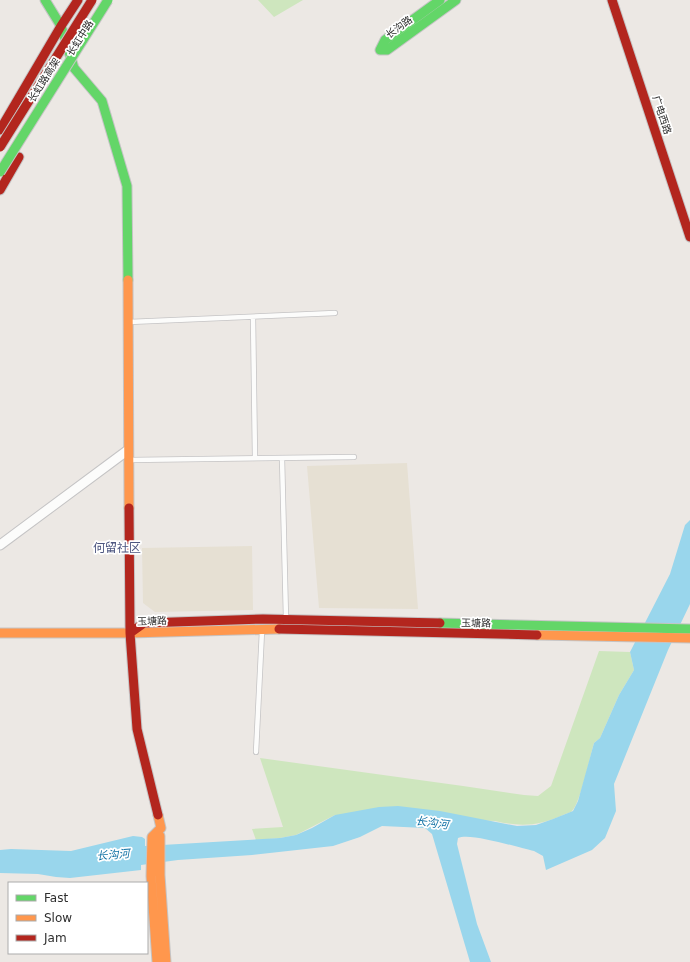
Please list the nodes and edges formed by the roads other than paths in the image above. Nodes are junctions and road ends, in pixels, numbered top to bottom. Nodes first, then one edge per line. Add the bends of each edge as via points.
1 (45, 0) edge
2 (78, 0) edge
3 (92, 0) edge
4 (108, 0) edge
5 (117, 0) edge
6 (440, 0) edge
7 (456, 0) edge
8 (612, 0) edge
9 (620, 0) edge
10 (61, 26) junction
11 (74, 68) junction
12 (0, 130) edge
13 (0, 147) edge
14 (0, 172) edge
15 (0, 190) edge
16 (690, 211) edge
17 (690, 237) edge
18 (335, 313) dead end
19 (253, 316) junction
20 (128, 322) junction
21 (128, 450) junction
22 (354, 457) dead end
23 (255, 458) junction
24 (282, 458) junction
25 (128, 460) junction
26 (0, 545) edge
27 (263, 619) junction
28 (286, 620) junction
29 (263, 629) junction
30 (287, 630) junction
31 (0, 633) edge
32 (130, 633) junction
33 (686, 633) edge
34 (256, 752) dead end
35 (156, 867) junction
36 (157, 962) edge
37 (166, 962) edge

1 - 10 main road
2 - 10 main road
3 - 13 main road, 长虹路高架, bridge
4 - 14 main road, 长虹路高架, bridge
5 - 11 main road, 长虹中路
6 - 7 main road, 长沟路 via 385,40 380,50 387,50
8 - 17 main road, 广电西路
9 - 16 main road, 广电西路
10 - 11 main road
10 - 12 main road
11 - 15 main road, 长虹中路
11 - 20 main road via 102,102 127,186
18 - 19 lane
19 - 20 lane
19 - 23 lane
20 - 21 main road
21 - 25 main road
21 - 26 street
22 - 24 lane
23 - 24 lane
23 - 25 lane
24 - 28 lane
25 - 32 main road
27 - 28 main road, 玉塘路
27 - 29 lane
27 - 32 main road, 玉塘路 via 144,623
28 - 30 lane
28 - 33 main road, 玉塘路 via 636,627
29 - 30 main road, 玉塘路
29 - 32 main road, 玉塘路
29 - 34 lane
30 - 33 main road, 玉塘路 via 633,637
31 - 32 main road
32 - 35 main road via 137,730 161,828 154,840
35 - 36 main road
35 - 37 main road

